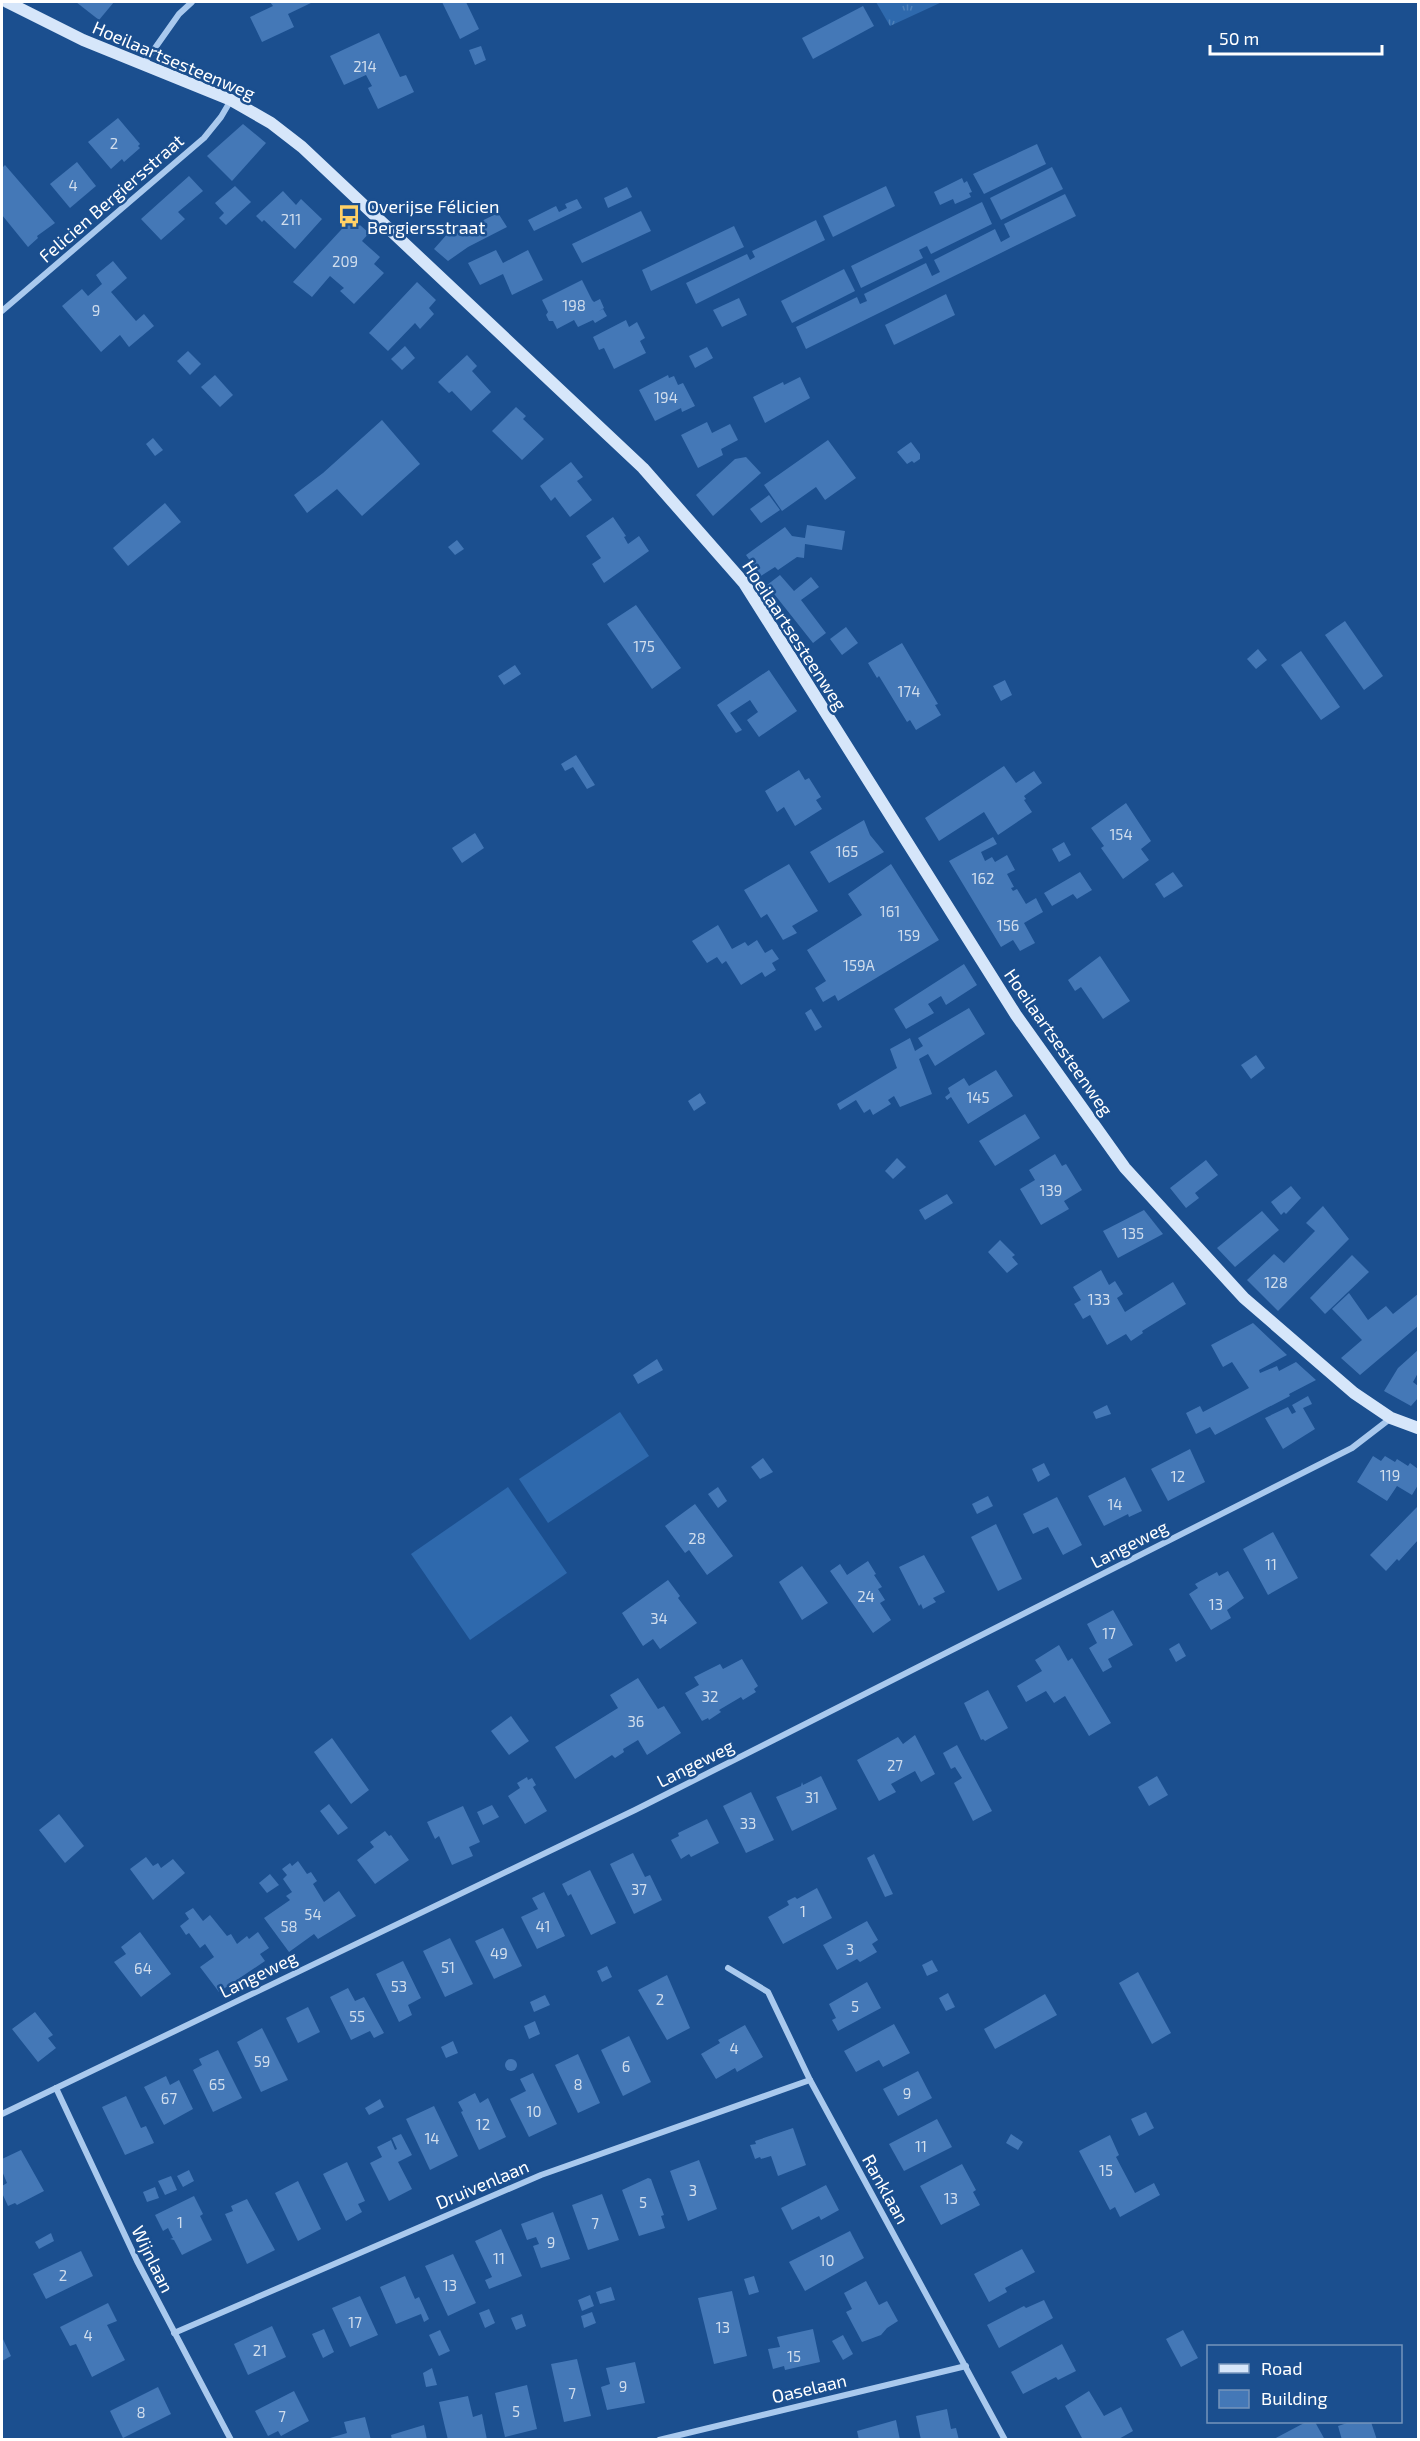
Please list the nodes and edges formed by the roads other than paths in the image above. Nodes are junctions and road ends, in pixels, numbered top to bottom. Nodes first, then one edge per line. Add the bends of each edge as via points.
1 (7, 2) edge
2 (192, 2) edge
3 (143, 66) junction
4 (231, 100) junction
5 (2, 311) edge
6 (1391, 1418) junction
7 (1419, 1428) edge
8 (728, 1968) dead end
9 (810, 2080) junction
10 (56, 2088) junction
11 (2, 2114) edge
12 (174, 2333) junction
13 (966, 2366) junction
14 (231, 2439) edge
15 (659, 2439) edge
16 (1005, 2439) edge

1 - 3 street, Hoeilaartsesteenweg
2 - 3 street via 179,14
3 - 4 street, Hoeilaartsesteenweg
4 - 5 street, Felicien Bergiersstraat via 204,138
4 - 6 street, Hoeilaartsesteenweg via 302,147 643,468 744,583 1016,1015 1125,1168 1244,1298 1354,1393
6 - 7 street, Hoeilaartsesteenweg
6 - 10 street, Langeweg via 1352,1448 635,1810
8 - 9 street, Ranklaan via 768,1992
9 - 12 street, Druivenlaan via 541,2175
9 - 13 street, Ranklaan
10 - 11 street, Langeweg
10 - 12 street, Wijnlaan
12 - 14 street, Wijnlaan
13 - 15 street, Oaselaan
13 - 16 street, Ranklaan

